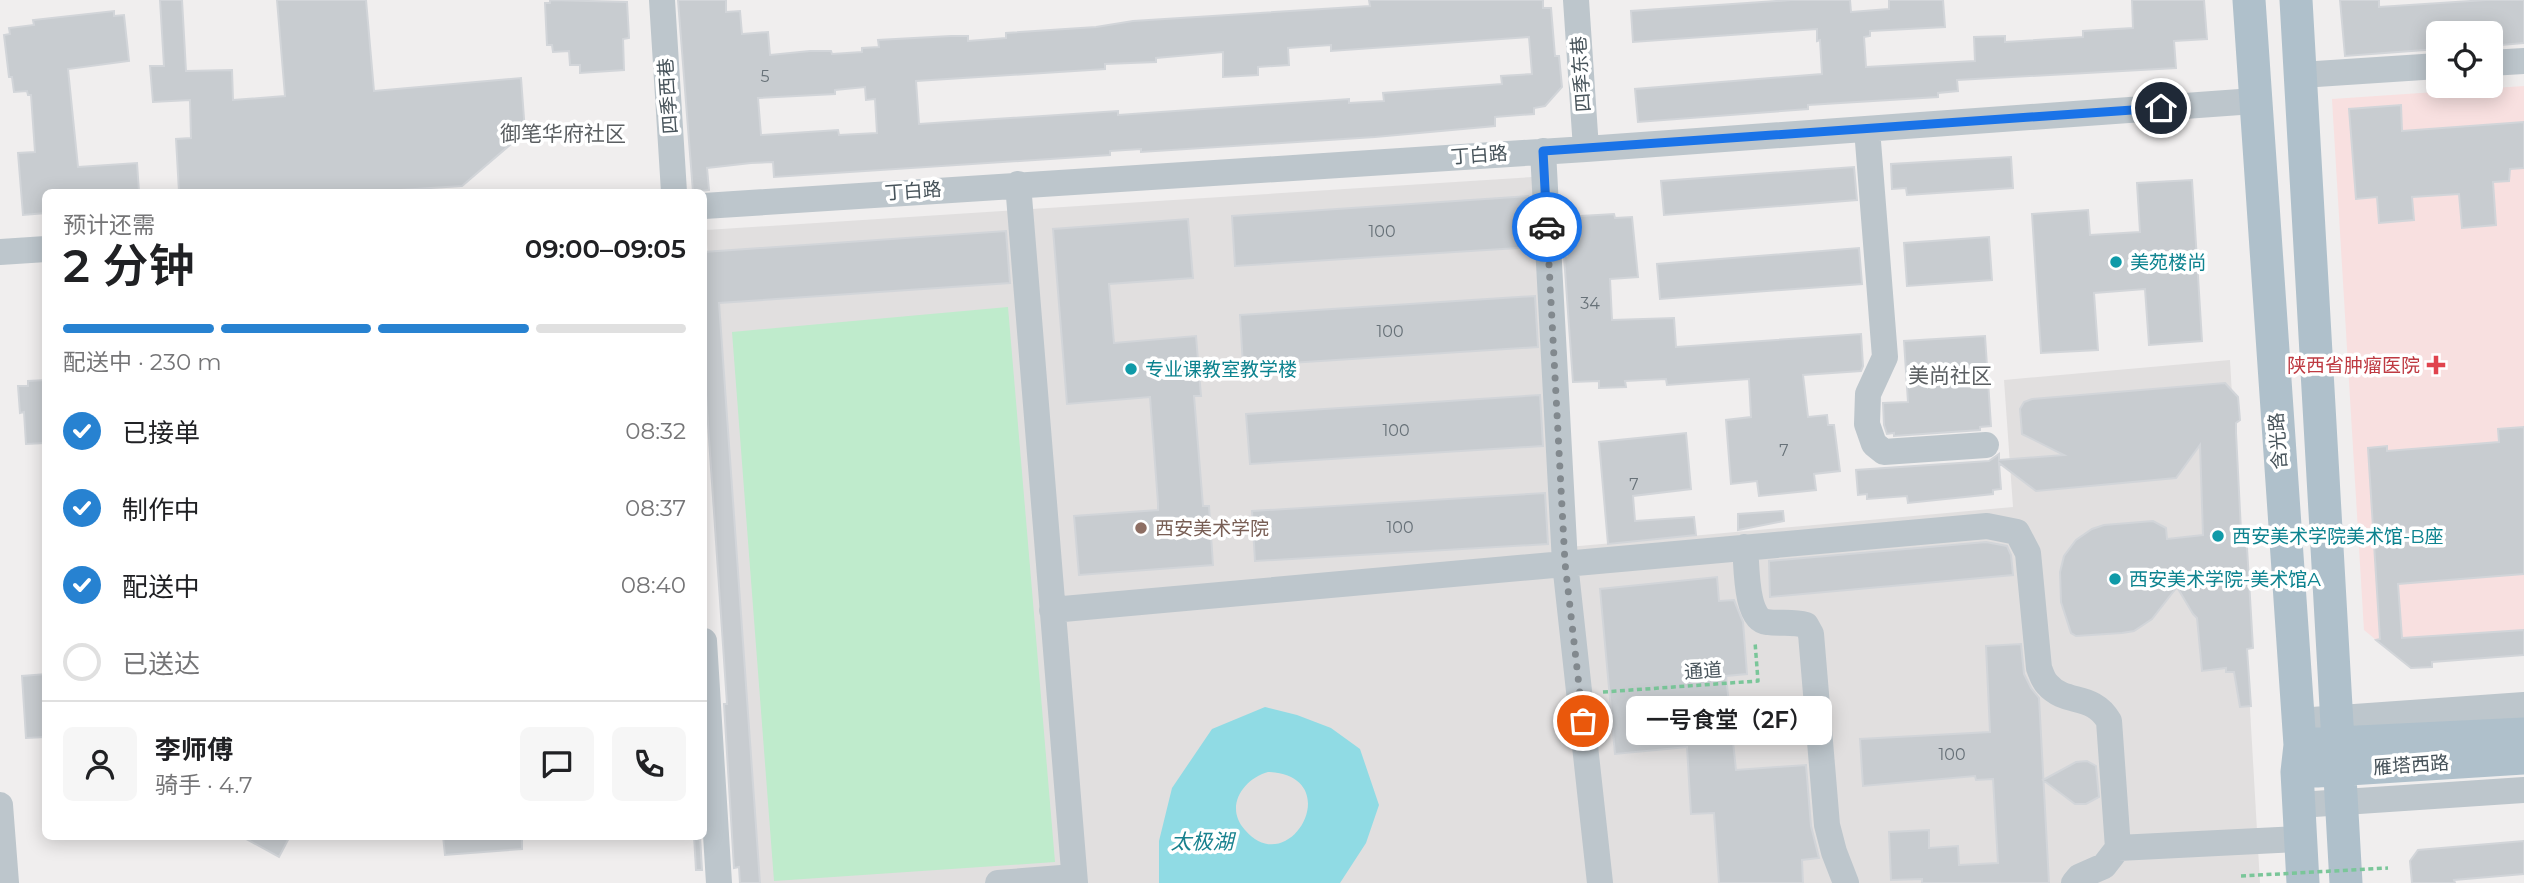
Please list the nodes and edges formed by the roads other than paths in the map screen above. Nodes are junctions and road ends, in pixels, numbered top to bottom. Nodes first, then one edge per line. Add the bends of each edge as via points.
1 (662, 0) edge
2 (1576, 0) edge
3 (2249, 0) edge
4 (2296, 0) edge
5 (2524, 61) edge
6 (2503, 62) edge
7 (2426, 67) edge
8 (2301, 75) junction
9 (2255, 101) junction
10 (1867, 129) junction
11 (1586, 149) junction
12 (1543, 151) junction
13 (1018, 184) junction
14 (674, 189) edge
15 (707, 206) edge
16 (42, 249) edge
17 (0, 252) edge
18 (1986, 446) dead end
19 (1745, 547) junction
20 (1565, 563) junction
21 (1052, 610) junction
22 (707, 689) edge
23 (2524, 705) edge
24 (2524, 734) edge
25 (2298, 746) junction
26 (2339, 758) junction
27 (2524, 758) edge
28 (2524, 790) edge
29 (0, 805) edge
30 (2299, 806) junction
31 (2300, 839) junction
32 (2118, 848) junction
33 (1074, 880) edge
34 (6, 883) edge
35 (719, 883) edge
36 (998, 883) edge
37 (1600, 883) edge
38 (1846, 883) edge
39 (2074, 883) edge
40 (2303, 883) edge
41 (2346, 883) edge

1 - 14 street, 四季西巷
2 - 11 street, 四季东巷
3 - 9 main road, 含光路
4 - 8 main road
5 - 6 street
7 - 8 street
8 - 26 main road
9 - 10 street, 丁白路
9 - 25 main road, 含光路
10 - 11 street, 丁白路
10 - 18 street via 1885,357 1868,394 1867,424 1874,444 1884,452
11 - 12 street, 丁白路
12 - 13 street, 丁白路
12 - 20 street
13 - 15 street, 丁白路
13 - 21 street
16 - 17 street
19 - 20 street
19 - 32 street via 1987,526 2017,532 2028,553 2039,668 2046,684 2092,703 2109,721
19 - 38 street via 1752,610 1758,620 1806,625 1811,634 1827,824
20 - 21 street
20 - 37 street
21 - 33 street
22 - 35 street
23 - 26 street
24 - 26 main road, 雁塔西路
25 - 26 main road, 雁塔西路
25 - 26 street
25 - 30 main road, 含光路
26 - 27 main road, 雁塔西路
26 - 28 street
26 - 30 street
26 - 41 main road
29 - 34 street
30 - 31 main road, 含光路
31 - 32 street
31 - 40 main road, 含光路
32 - 39 street via 2104,866
33 - 36 street

